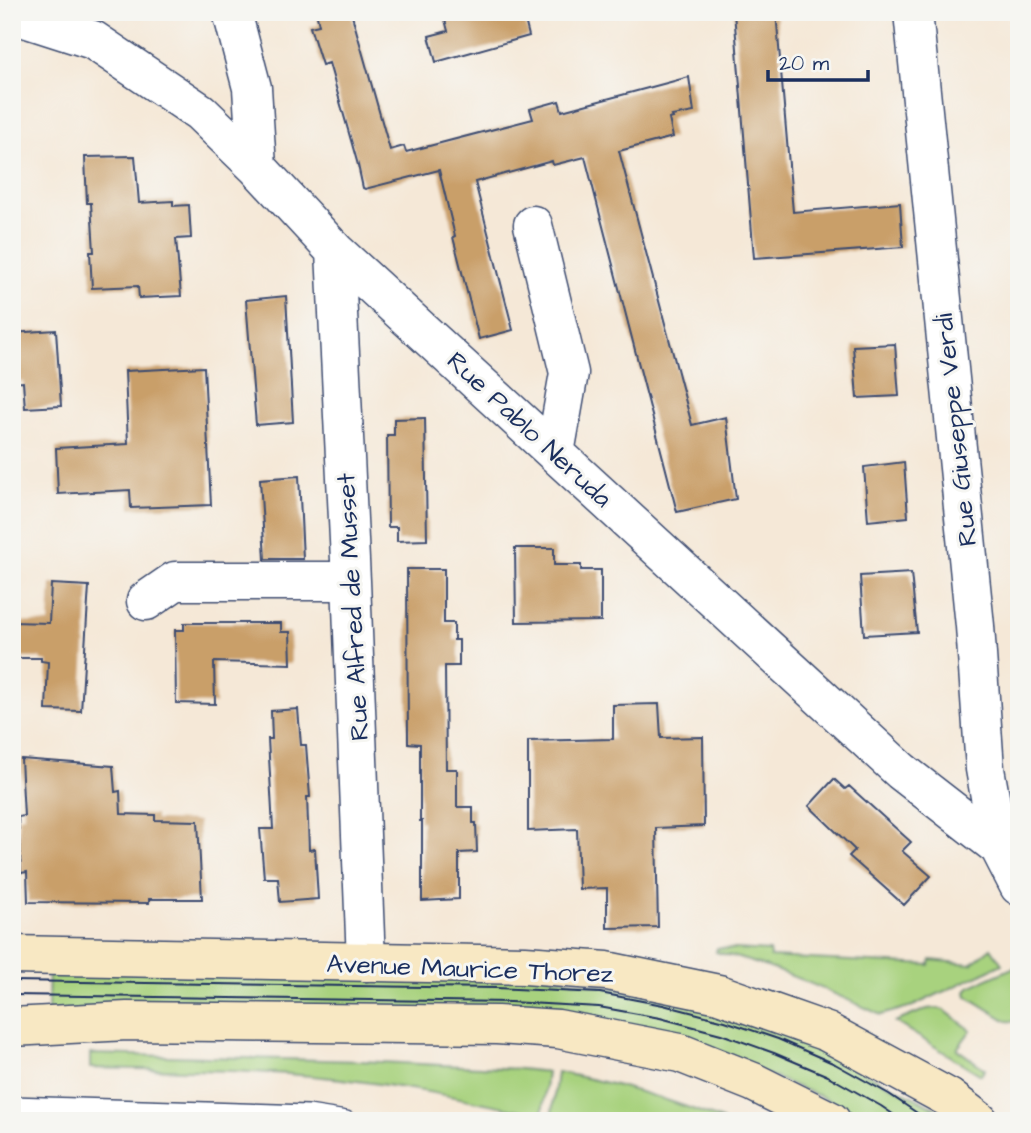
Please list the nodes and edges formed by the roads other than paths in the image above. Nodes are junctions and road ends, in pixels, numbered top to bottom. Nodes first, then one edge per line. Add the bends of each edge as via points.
1 (232, 12) edge
2 (913, 12) edge
3 (12, 14) edge
4 (257, 167) junction
5 (533, 225) dead end
6 (335, 251) junction
7 (555, 453) junction
8 (351, 581) junction
9 (146, 601) dead end
10 (999, 847) junction
11 (1019, 886) edge
12 (12, 955) edge
13 (366, 962) junction
14 (12, 1027) edge
15 (12, 1106) edge
16 (79, 1114) edge
17 (346, 1121) edge
18 (831, 1121) edge
19 (979, 1121) edge

1 - 4 street via 252,88
2 - 10 street, Rue Giuseppe Verdi via 975,626 985,769
3 - 4 street, Rue Pablo Neruda via 93,40 200,113
4 - 6 street, Rue Pablo Neruda
5 - 7 street via 569,373
6 - 7 street, Rue Pablo Neruda
6 - 8 street, Rue Alfred de Musset
7 - 10 street, Rue Pablo Neruda via 901,771
8 - 9 street via 175,581
8 - 13 street, Rue Alfred de Musset
10 - 11 street, Rue Pablo Neruda
12 - 13 street, Avenue Maurice Thorez
13 - 19 street, Avenue Maurice Thorez via 607,971 719,994 827,1032 949,1098
14 - 18 street via 127,1020 558,1029 680,1053 753,1082
15 - 16 lane
16 - 17 lane via 308,1115

